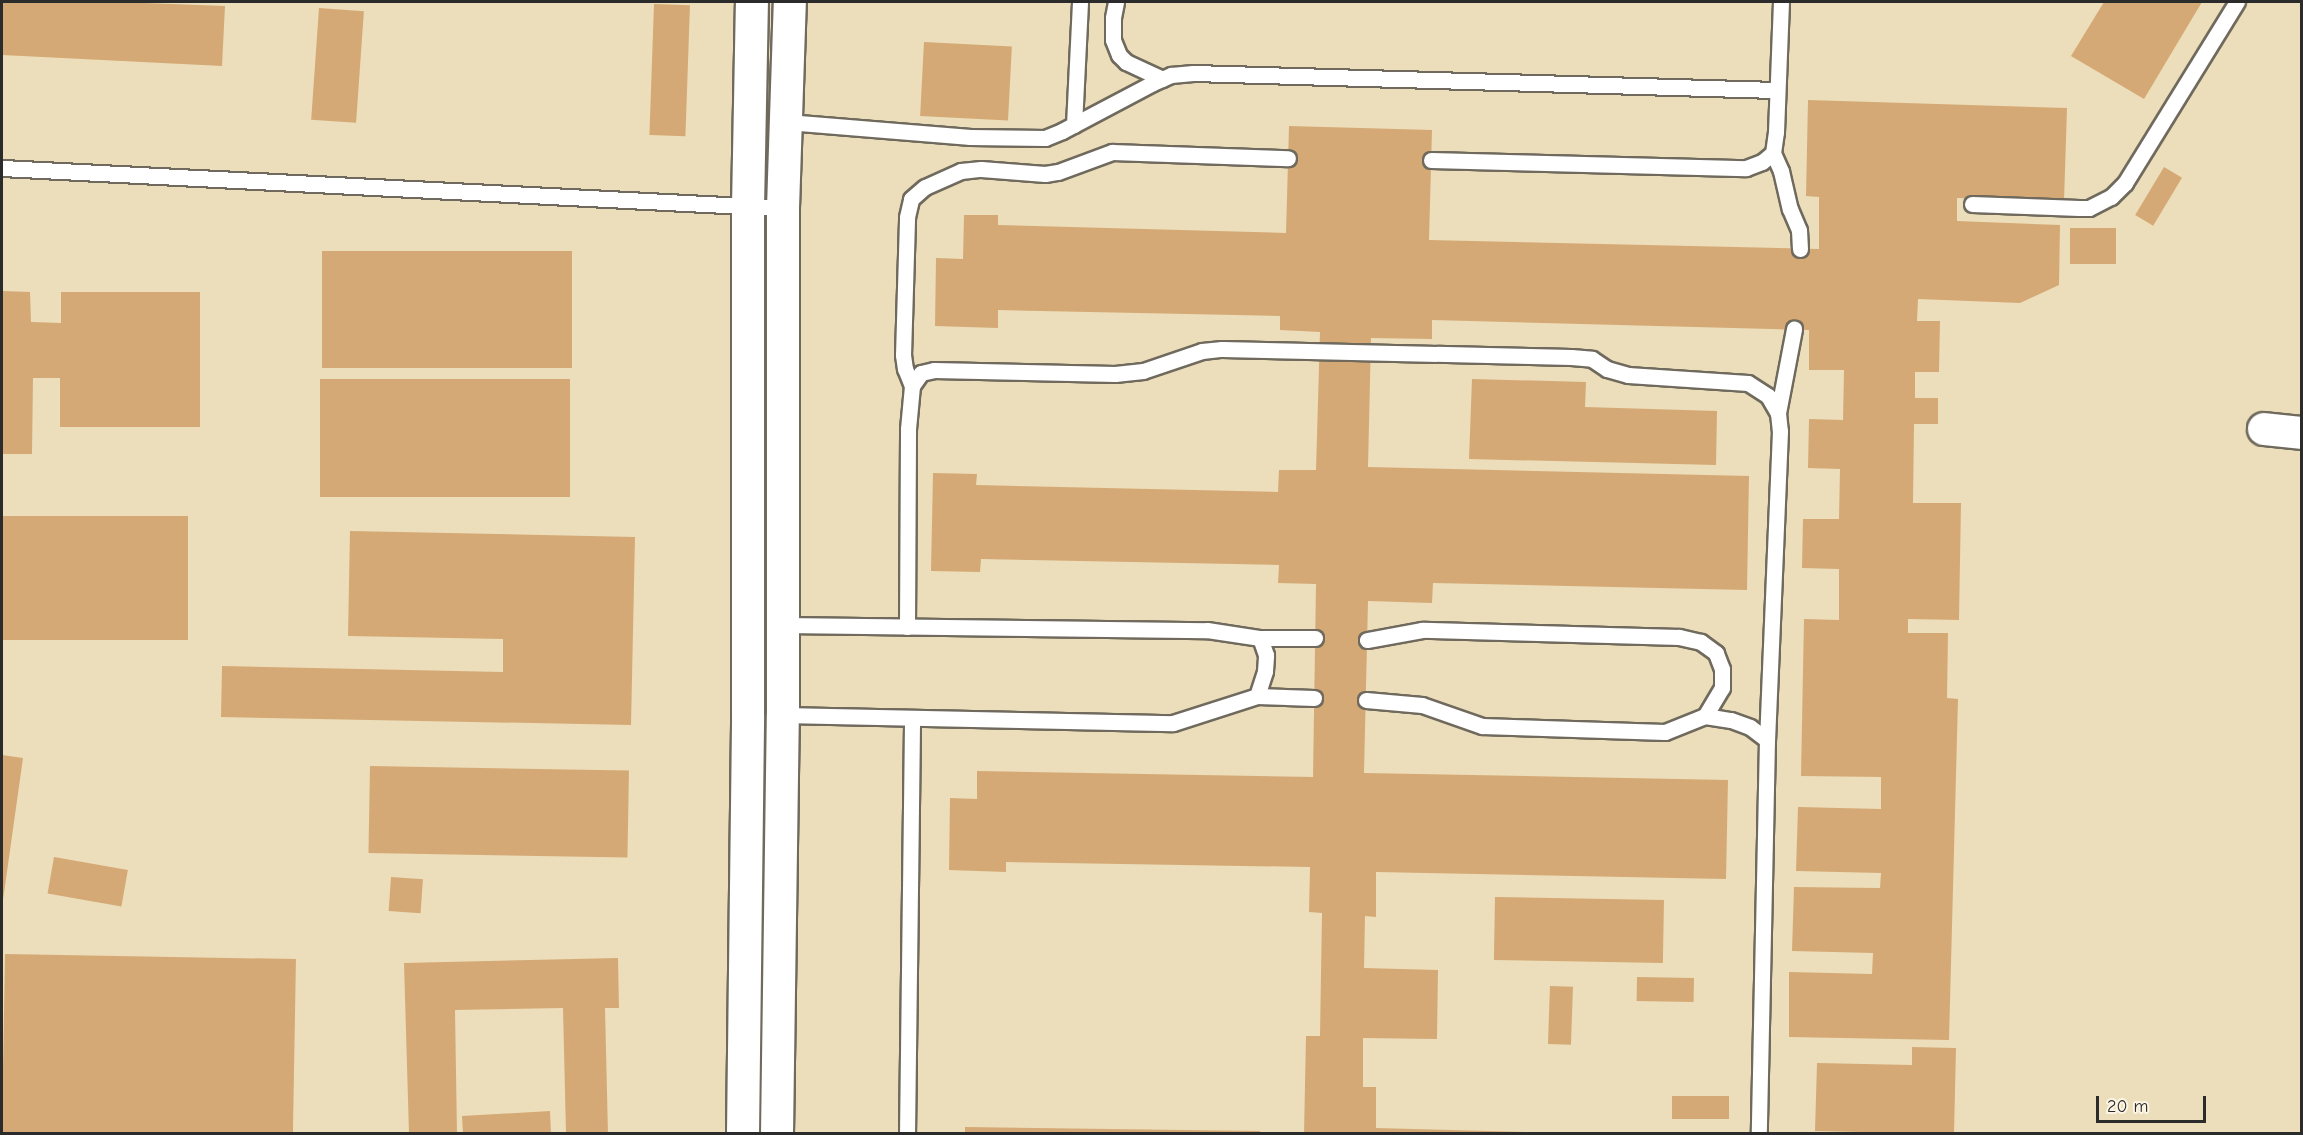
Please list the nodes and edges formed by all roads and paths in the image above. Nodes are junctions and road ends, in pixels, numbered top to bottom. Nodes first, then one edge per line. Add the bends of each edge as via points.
1 (752, 2) edge
2 (790, 2) edge
3 (1080, 2) edge
4 (1116, 2) edge
5 (1781, 2) edge
6 (2237, 2) edge
7 (1162, 79) junction
8 (1777, 90) junction
9 (787, 122) junction
10 (1074, 125) junction
11 (1773, 153) junction
12 (1288, 158) dead end
13 (1431, 160) dead end
14 (2, 168) edge
15 (1972, 204) dead end
16 (748, 207) junction
17 (783, 208) junction
18 (1800, 249) dead end
19 (1794, 329) dead end
20 (912, 386) junction
21 (1778, 413) junction
22 (2264, 429) dead end
23 (2301, 433) edge
24 (783, 625) junction
25 (907, 627) junction
26 (1260, 638) junction
27 (1315, 638) dead end
28 (1367, 640) dead end
29 (1257, 696) junction
30 (1314, 698) dead end
31 (1366, 700) dead end
32 (783, 715) junction
33 (1705, 716) junction
34 (912, 718) junction
35 (1767, 740) junction
36 (743, 1134) edge
37 (777, 1134) edge
38 (907, 1134) edge
39 (1759, 1134) edge

1 - 16 street
2 - 9 street
3 - 10 lane
4 - 7 lane via 1113,40 1119,55
5 - 8 lane
6 - 15 lane via 2125,183 2111,197 2089,208
7 - 8 lane via 1193,73
7 - 10 lane
8 - 11 lane
9 - 10 lane via 1011,140 1045,138
9 - 17 street
11 - 13 lane via 1746,168
11 - 18 lane via 1799,230
12 - 20 lane via 1112,152 1058,172 961,171 925,187 911,199 907,217 903,355
14 - 16 lane
16 - 17 lane
16 - 36 street
17 - 24 street
19 - 21 lane
20 - 21 lane via 921,373 934,370 1114,374 1143,371 1221,348 1571,357 1592,359 1607,369 1628,375 1748,383 1768,396
20 - 25 lane via 908,429
21 - 35 lane
22 - 23 street
24 - 25 lane
24 - 32 street
25 - 26 lane via 1207,630
26 - 27 lane
26 - 29 lane via 1266,655
28 - 33 lane via 1422,630 1679,637 1701,642 1716,653 1722,669 1722,688
29 - 30 lane
29 - 34 lane via 1173,723
31 - 33 lane via 1422,705 1482,726 1665,732
32 - 34 lane
32 - 37 street
33 - 35 lane via 1750,727
34 - 38 lane
35 - 39 lane

